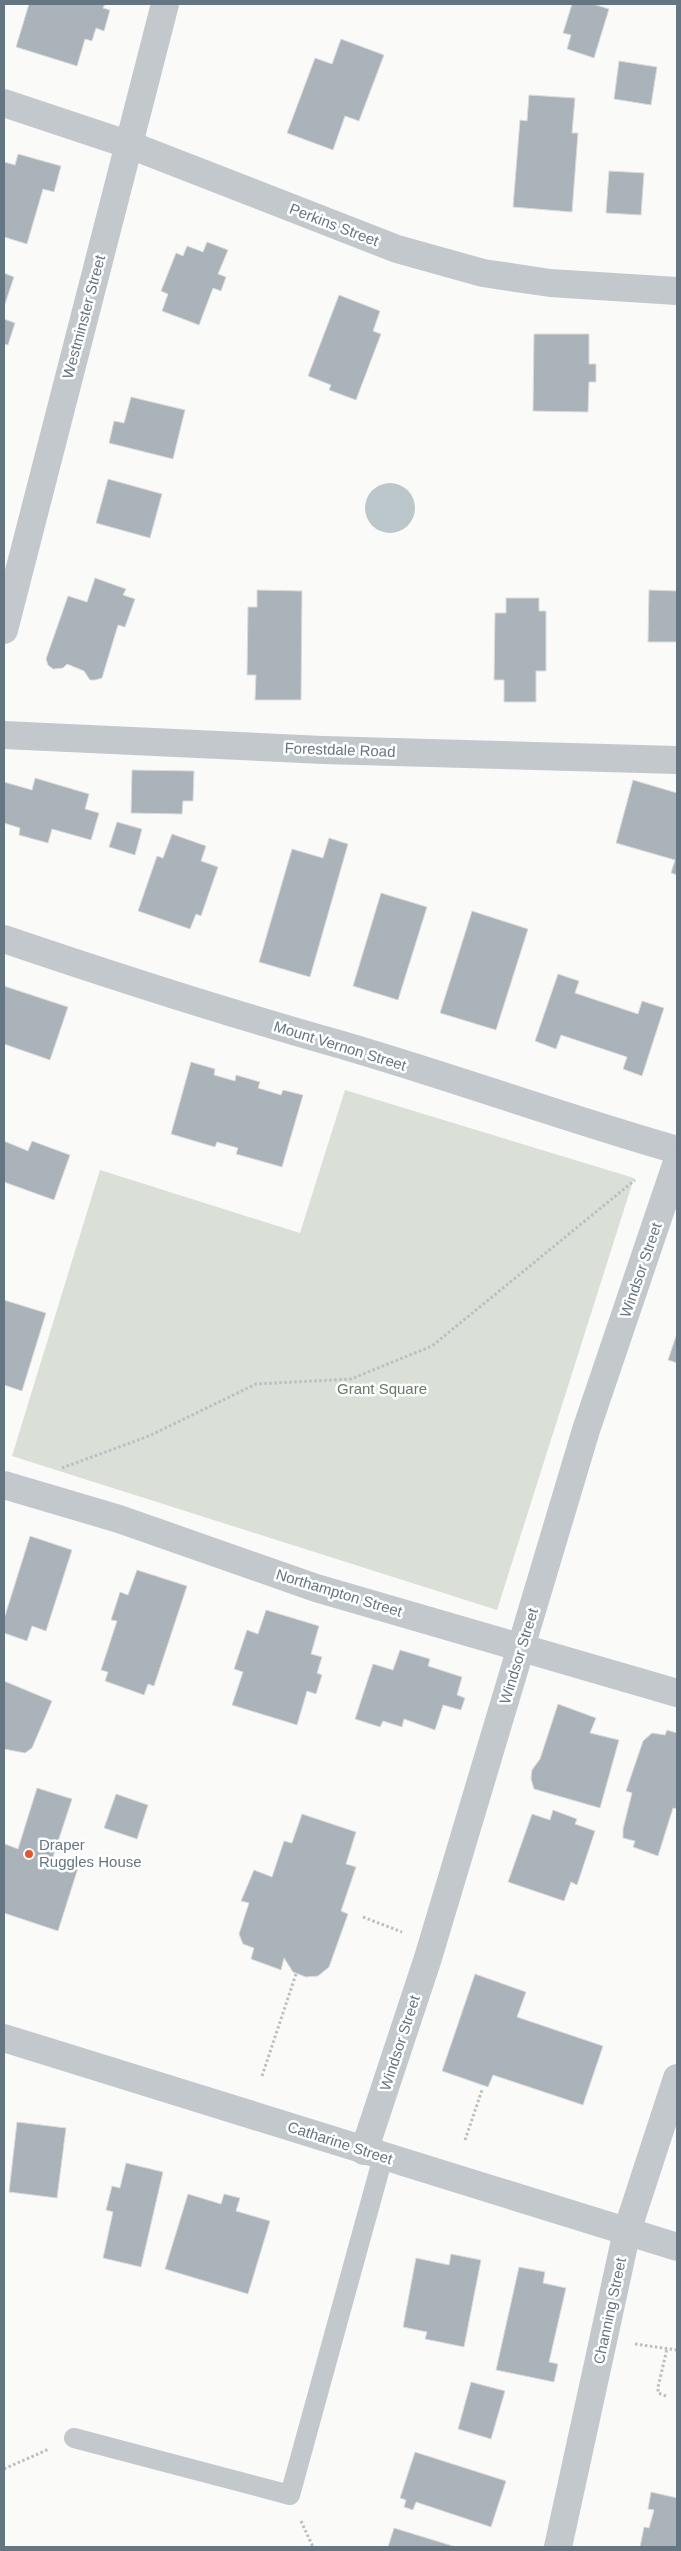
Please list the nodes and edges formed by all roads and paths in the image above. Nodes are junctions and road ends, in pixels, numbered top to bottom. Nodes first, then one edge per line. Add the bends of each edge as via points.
1 (164, 4) edge
2 (4, 103) edge
3 (130, 145) junction
4 (677, 291) edge
5 (4, 630) edge
6 (4, 735) edge
7 (677, 760) edge
8 (4, 939) edge
9 (677, 1150) edge
10 (677, 1162) edge
11 (638, 1178) dead end
12 (57, 1469) dead end
13 (4, 1485) edge
14 (522, 1648) junction
15 (677, 1693) edge
16 (363, 1917) dead end
17 (404, 1932) dead end
18 (296, 1974) dead end
19 (4, 2038) edge
20 (262, 2076) dead end
21 (677, 2078) edge
22 (482, 2090) dead end
23 (465, 2140) dead end
24 (374, 2154) junction
25 (628, 2231) junction
26 (677, 2247) edge
27 (629, 2343) dead end
28 (666, 2349) junction
29 (677, 2350) edge
30 (666, 2396) dead end
31 (74, 2438) joint
32 (4, 2470) edge
33 (558, 2547) edge

1 - 3 street, Westminster Street
2 - 3 street, Perkins Street
3 - 4 street, Perkins Street via 398,249 483,273 550,283
3 - 5 street, Westminster Street
6 - 7 street, Forestdale Road via 324,750
8 - 9 street, Mount Vernon Street via 137,984
10 - 14 street, Windsor Street via 586,1430
11 - 12 path via 432,1346 351,1379 256,1384 149,1436
13 - 14 street, Northampton Street via 119,1519 316,1588
14 - 15 street, Northampton Street
14 - 24 street, Windsor Street via 428,1958
16 - 17 path
18 - 20 path
19 - 24 street, Catharine Street
21 - 25 street, Channing Street
22 - 23 path
24 - 25 street, Catharine Street
24 - 31 lane via 290,2495
25 - 26 street, Catharine Street
25 - 33 street, Channing Street
27 - 28 path
28 - 29 path
28 - 30 path via 658,2386 658,2392
31 - 32 path

